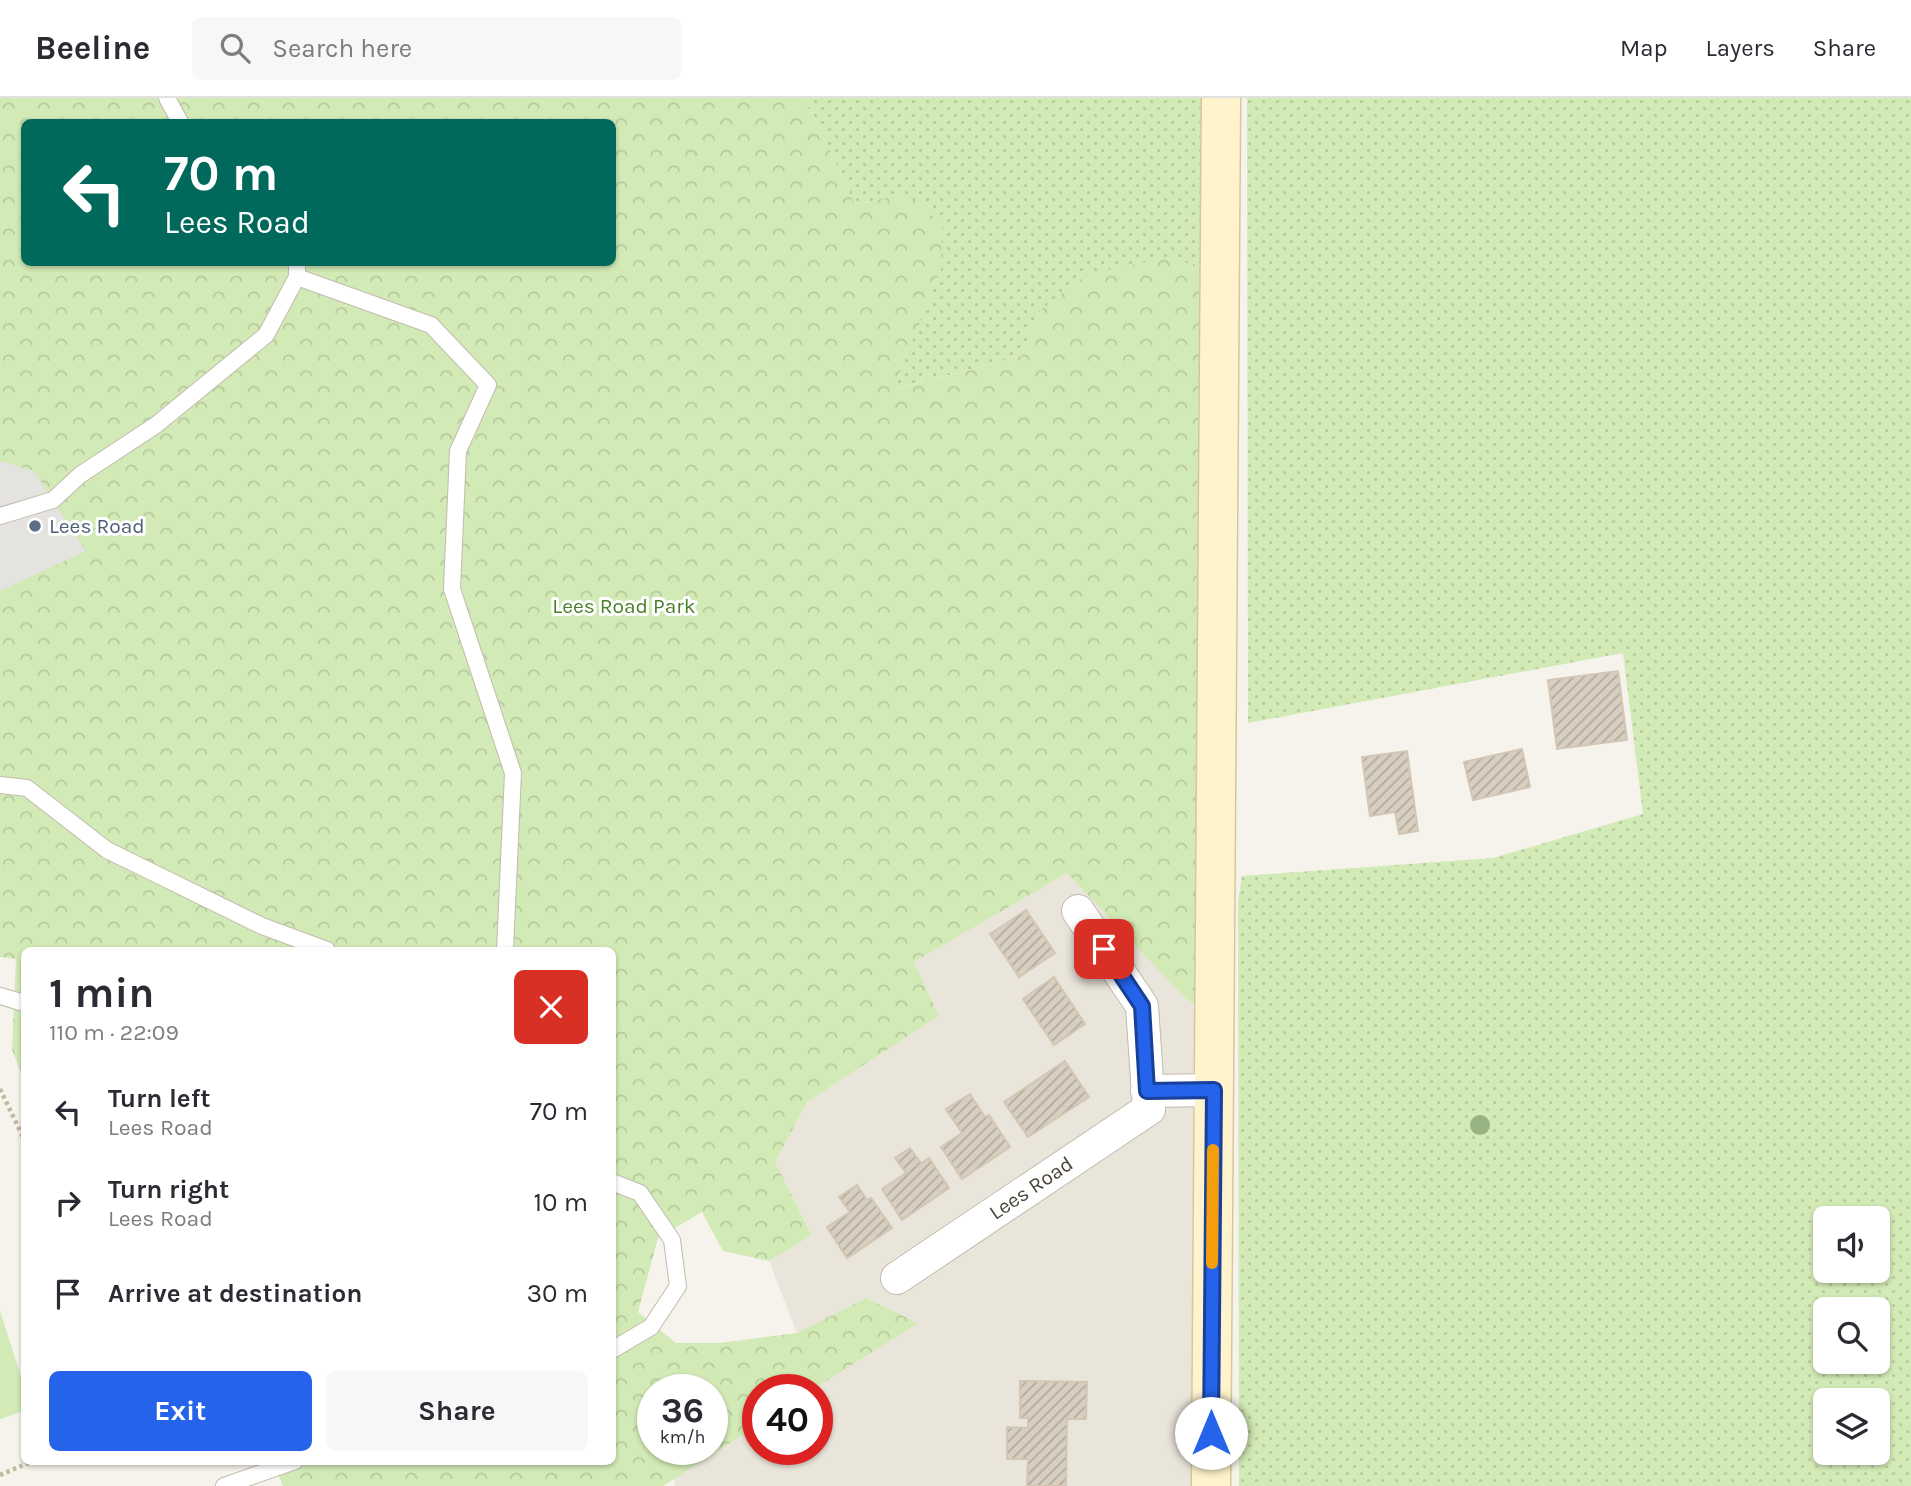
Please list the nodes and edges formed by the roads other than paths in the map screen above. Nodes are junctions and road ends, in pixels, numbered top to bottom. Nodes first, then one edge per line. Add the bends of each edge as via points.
1 (167, 98) edge
2 (1221, 98) edge
3 (178, 119) edge
4 (297, 270) edge
5 (0, 516) edge
6 (0, 785) edge
7 (1079, 911) dead end
8 (319, 947) edge
9 (505, 947) edge
10 (0, 996) edge
11 (21, 1002) edge
12 (1214, 1090) junction
13 (1147, 1091) junction
14 (616, 1184) edge
15 (897, 1278) dead end
16 (616, 1348) edge
17 (284, 1465) edge
18 (224, 1486) edge
19 (1211, 1486) edge

1 - 3 lane
2 - 12 street
4 - 5 lane via 266,335 156,425 80,475 53,500
4 - 9 lane via 431,325 488,385 458,450 452,589 513,773
6 - 8 lane via 27,788 107,850 262,926
7 - 13 street, Lees Road via 1142,1006
10 - 11 lane
12 - 13 street
12 - 19 street
13 - 15 street, Lees Road via 1149,1109
14 - 16 lane via 640,1193 671,1240 678,1286 651,1327
17 - 18 lane

